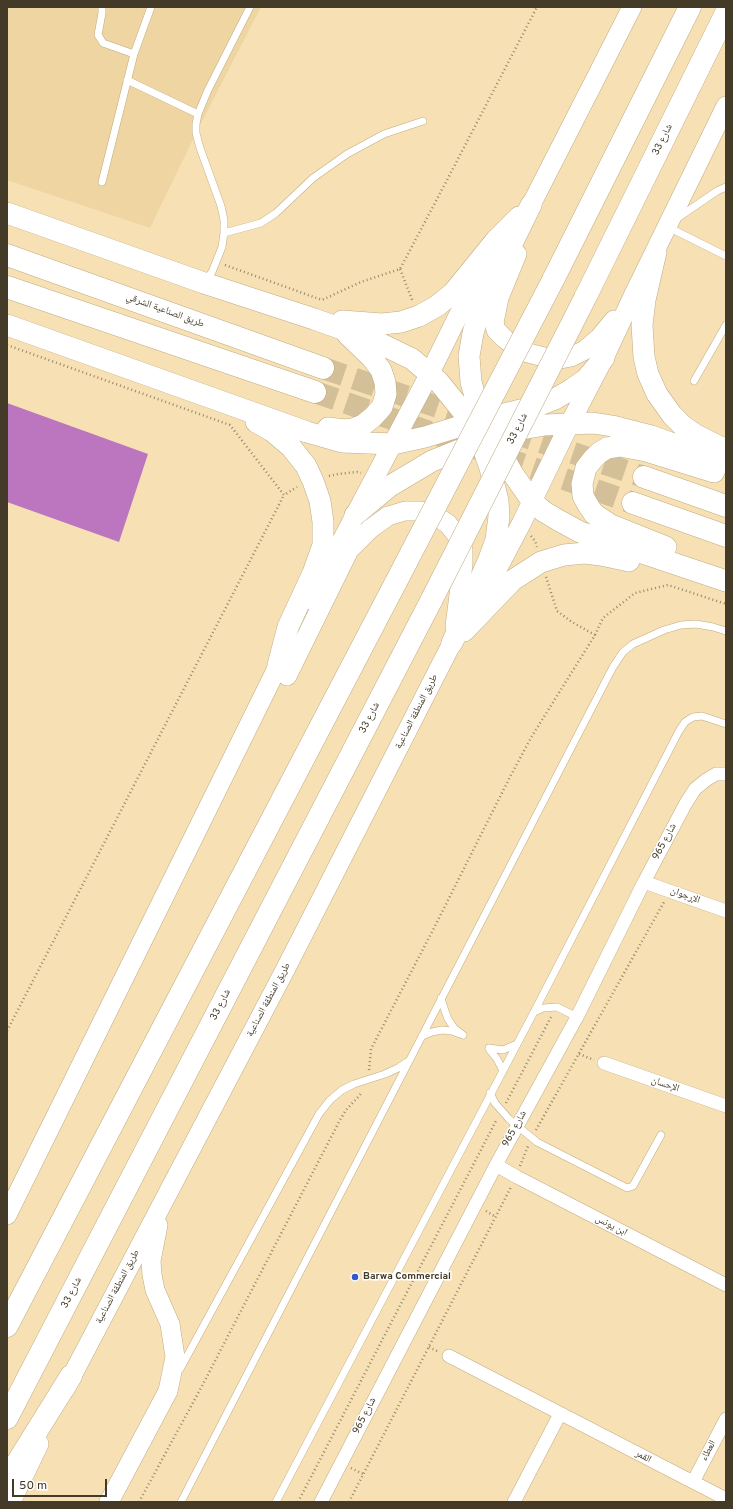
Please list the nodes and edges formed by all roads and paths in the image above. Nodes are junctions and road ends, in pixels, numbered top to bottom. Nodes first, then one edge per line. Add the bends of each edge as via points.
1 (102, 7) edge
2 (151, 7) edge
3 (250, 7) edge
4 (537, 7) edge
5 (632, 7) edge
6 (690, 7) edge
7 (726, 14) edge
8 (134, 54) junction
9 (127, 80) junction
10 (726, 106) edge
11 (198, 114) junction
12 (423, 121) dead end
13 (102, 182) dead end
14 (726, 187) edge
15 (531, 205) junction
16 (7, 214) edge
17 (669, 226) junction
18 (224, 233) junction
19 (656, 252) junction
20 (7, 255) edge
21 (726, 256) edge
22 (217, 262) junction
23 (400, 269) junction
24 (204, 283) junction
25 (7, 287) edge
26 (634, 294) junction
27 (419, 316) junction
28 (314, 319) junction
29 (7, 320) edge
30 (726, 325) edge
31 (7, 326) edge
32 (338, 327) junction
33 (604, 358) junction
34 (323, 368) tunnel mouth
35 (430, 374) junction
36 (694, 381) dead end
37 (315, 392) tunnel mouth
38 (227, 404) junction
39 (570, 423) junction
40 (482, 430) junction
41 (393, 444) junction
42 (726, 450) edge
43 (726, 463) edge
44 (726, 475) edge
45 (644, 477) tunnel mouth
46 (284, 495) dead end
47 (532, 501) junction
48 (633, 503) tunnel mouth
49 (726, 506) edge
50 (355, 515) junction
51 (726, 536) edge
52 (726, 572) edge
53 (726, 581) edge
54 (726, 589) edge
55 (726, 604) edge
56 (726, 631) edge
57 (595, 635) dead end
58 (452, 644) junction
59 (278, 665) junction
60 (726, 724) edge
61 (248, 729) junction
62 (726, 774) edge
63 (644, 882) junction
64 (670, 891) junction
65 (726, 911) edge
66 (441, 998) junction
67 (557, 1007) junction
68 (534, 1012) junction
69 (577, 1017) junction
70 (7, 1031) edge
71 (422, 1036) junction
72 (517, 1044) junction
73 (409, 1060) junction
74 (604, 1063) dead end
75 (503, 1071) junction
76 (490, 1093) junction
77 (726, 1106) edge
78 (502, 1111) junction
79 (517, 1126) junction
80 (661, 1135) dead end
81 (532, 1138) junction
82 (496, 1165) junction
83 (517, 1177) junction
84 (161, 1206) junction
85 (7, 1215) edge
86 (726, 1285) edge
87 (7, 1326) edge
88 (449, 1356) dead end
89 (71, 1376) junction
90 (168, 1390) junction
91 (560, 1414) junction
92 (7, 1418) edge
93 (726, 1419) edge
94 (7, 1478) edge
95 (693, 1482) junction
96 (723, 1500) edge
97 (11, 1502) edge
98 (109, 1502) edge
99 (180, 1502) edge
100 (276, 1502) edge
101 (298, 1502) edge
102 (321, 1502) edge
103 (349, 1502) edge
104 (514, 1502) edge

1 - 8 lane via 98,35 103,43
2 - 8 lane
3 - 11 lane
4 - 23 path
5 - 15 street
6 - 87 highway, bridge via 553,280
7 - 92 highway, شارع 33, bridge via 432,599
8 - 9 lane
9 - 11 lane
9 - 13 lane
10 - 17 street
11 - 18 lane via 196,133 221,206
12 - 18 lane via 384,134 353,150 313,178 269,218 253,226
14 - 17 lane
15 - 26 street via 518,253 498,298 494,314 496,330 505,339 521,351 555,360 571,357 585,350 599,338
15 - 27 main road via 496,240 453,293
15 - 35 street via 481,276
15 - 40 main road via 480,309 473,333 469,356 471,382
16 - 24 main road
17 - 19 street
17 - 21 lane
18 - 22 lane
19 - 26 street
19 - 42 main road via 642,325 648,374 657,394 683,426
20 - 34 highway, طريق الصناعية الشرقي
22 - 23 path via 322,300 361,282
22 - 24 lane
23 - 27 path
24 - 28 main road
25 - 37 highway
26 - 33 street
27 - 28 main road via 402,322 382,324
28 - 32 main road
29 - 32 main road via 45,327 325,427 345,430 353,429 373,417 382,407 386,394 381,370 372,358
30 - 36 lane
31 - 38 main road
32 - 35 main road via 397,351
33 - 39 street
33 - 40 main road via 585,380 572,389 555,399
35 - 40 main road
35 - 41 street
38 - 41 main road via 324,438 342,442
38 - 59 main road via 272,431 291,447 306,466 320,501 324,545 288,627
39 - 40 main road via 522,429
39 - 43 main road via 593,423 631,430
39 - 47 street
40 - 41 main road
40 - 47 main road
40 - 50 main road via 450,453 409,473
40 - 58 main road via 498,501 496,540
41 - 50 street
44 - 52 main road via 646,451 620,446 607,448 592,459 586,468 582,484 584,496 594,514 611,526
45 - 49 highway
46 - 70 path
47 - 53 main road via 580,532
47 - 58 street, طريق المنطقة الصناعية via 491,581
48 - 51 highway
50 - 59 street
54 - 58 main road via 700,584 615,557 586,553 564,556 541,562 513,580
55 - 57 path via 668,584 635,593 603,618
56 - 66 lane via 696,624 681,626 647,637 623,652 609,674
58 - 61 street via 463,564 458,537 448,524 436,516 421,511 405,511 388,516 370,529 349,550 278,693
58 - 84 street, طريق المنطقة الصناعية
59 - 61 street
60 - 68 lane via 702,716 684,722
61 - 85 street
62 - 63 street, شارع 965 via 716,774 695,789
63 - 64 street, الإرجوان
63 - 69 street, شارع 965
64 - 65 street, الإرجوان
64 - 81 path
66 - 71 lane
66 - 71 lane via 448,1018 454,1028 463,1035 442,1030
67 - 68 lane
67 - 69 lane
67 - 78 path
68 - 72 lane
69 - 79 street, شارع 965
71 - 73 lane
72 - 75 lane
72 - 75 lane via 503,1050 489,1048
73 - 90 lane via 392,1071 342,1090 318,1114
73 - 99 lane
74 - 77 street, الإحسان
75 - 76 lane
76 - 78 lane
76 - 100 lane
78 - 79 lane
78 - 101 path
79 - 81 lane
79 - 82 street, شارع 965
80 - 81 lane via 633,1186 627,1188 544,1147
81 - 83 path
82 - 83 street, ابن يونس
82 - 102 street, شارع 965
83 - 86 street, ابن يونس
83 - 103 path
84 - 89 street, طريق المنطقة الصناعية
84 - 90 street via 151,1261 155,1290 170,1324 173,1341 175,1357
88 - 91 street, القمر
89 - 94 highway
89 - 97 street, طريق المنطقة الصناعية
90 - 98 street
91 - 95 street, القمر
91 - 104 street
93 - 95 street, العطاء
95 - 96 street, القمر

